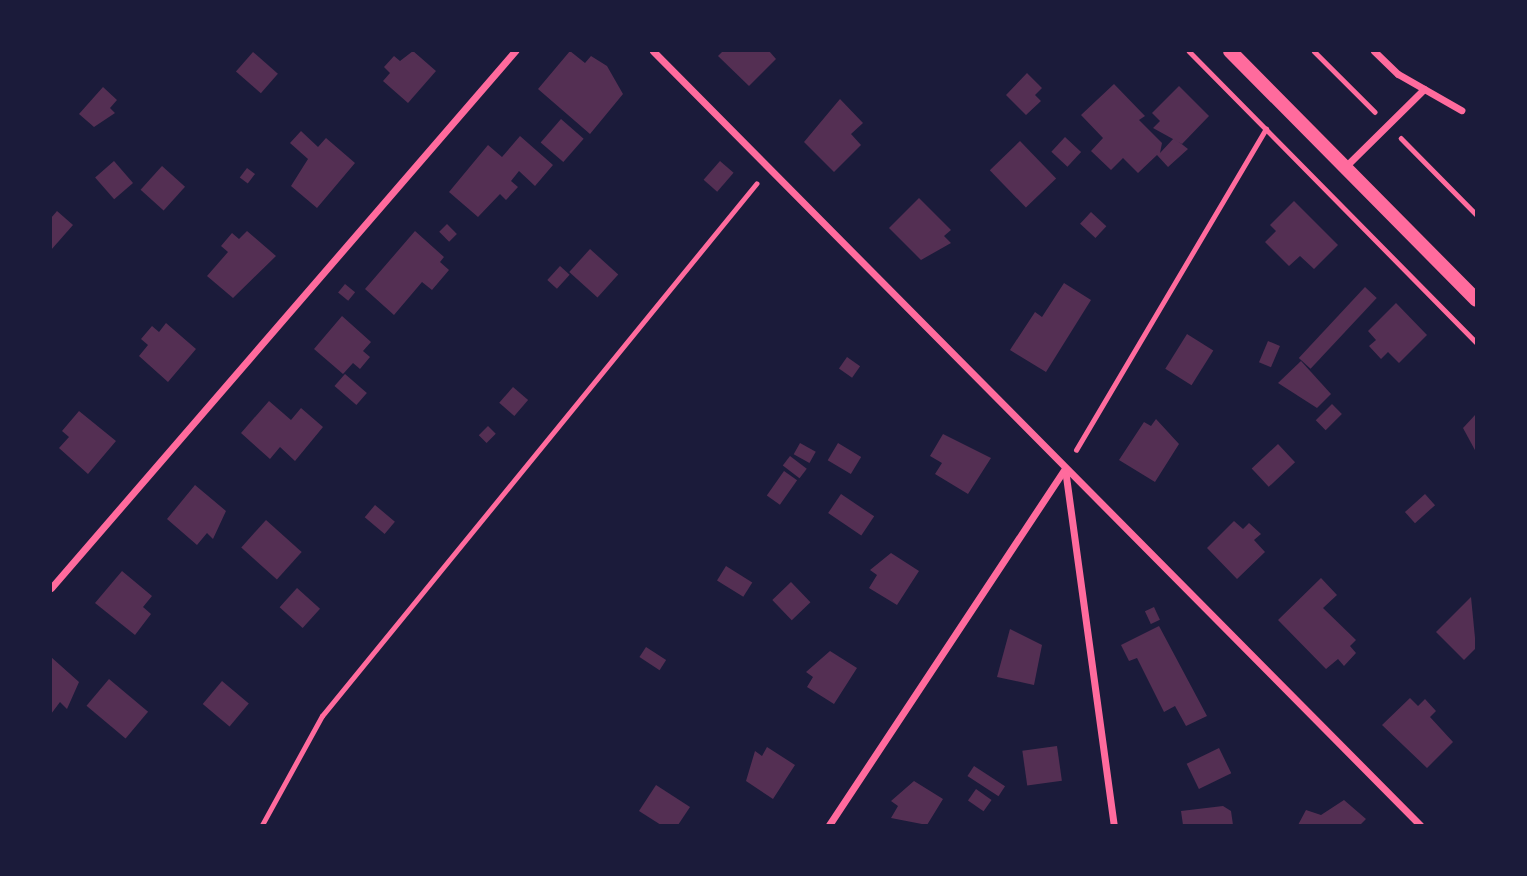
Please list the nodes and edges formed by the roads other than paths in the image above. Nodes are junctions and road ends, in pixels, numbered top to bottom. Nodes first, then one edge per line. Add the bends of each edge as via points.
1 (515, 51) edge
2 (653, 51) edge
3 (1230, 51) edge
4 (1374, 51) edge
5 (1424, 89) junction
6 (1461, 110) dead end
7 (1345, 168) junction
8 (1476, 300) edge
9 (1065, 468) junction
10 (51, 588) edge
11 (830, 825) edge
12 (1114, 825) edge
13 (1420, 825) edge

1 - 10 street
2 - 9 street
3 - 7 main road
4 - 5 street
5 - 6 street
5 - 7 street
7 - 8 main road
9 - 11 street
9 - 12 street
9 - 13 street

